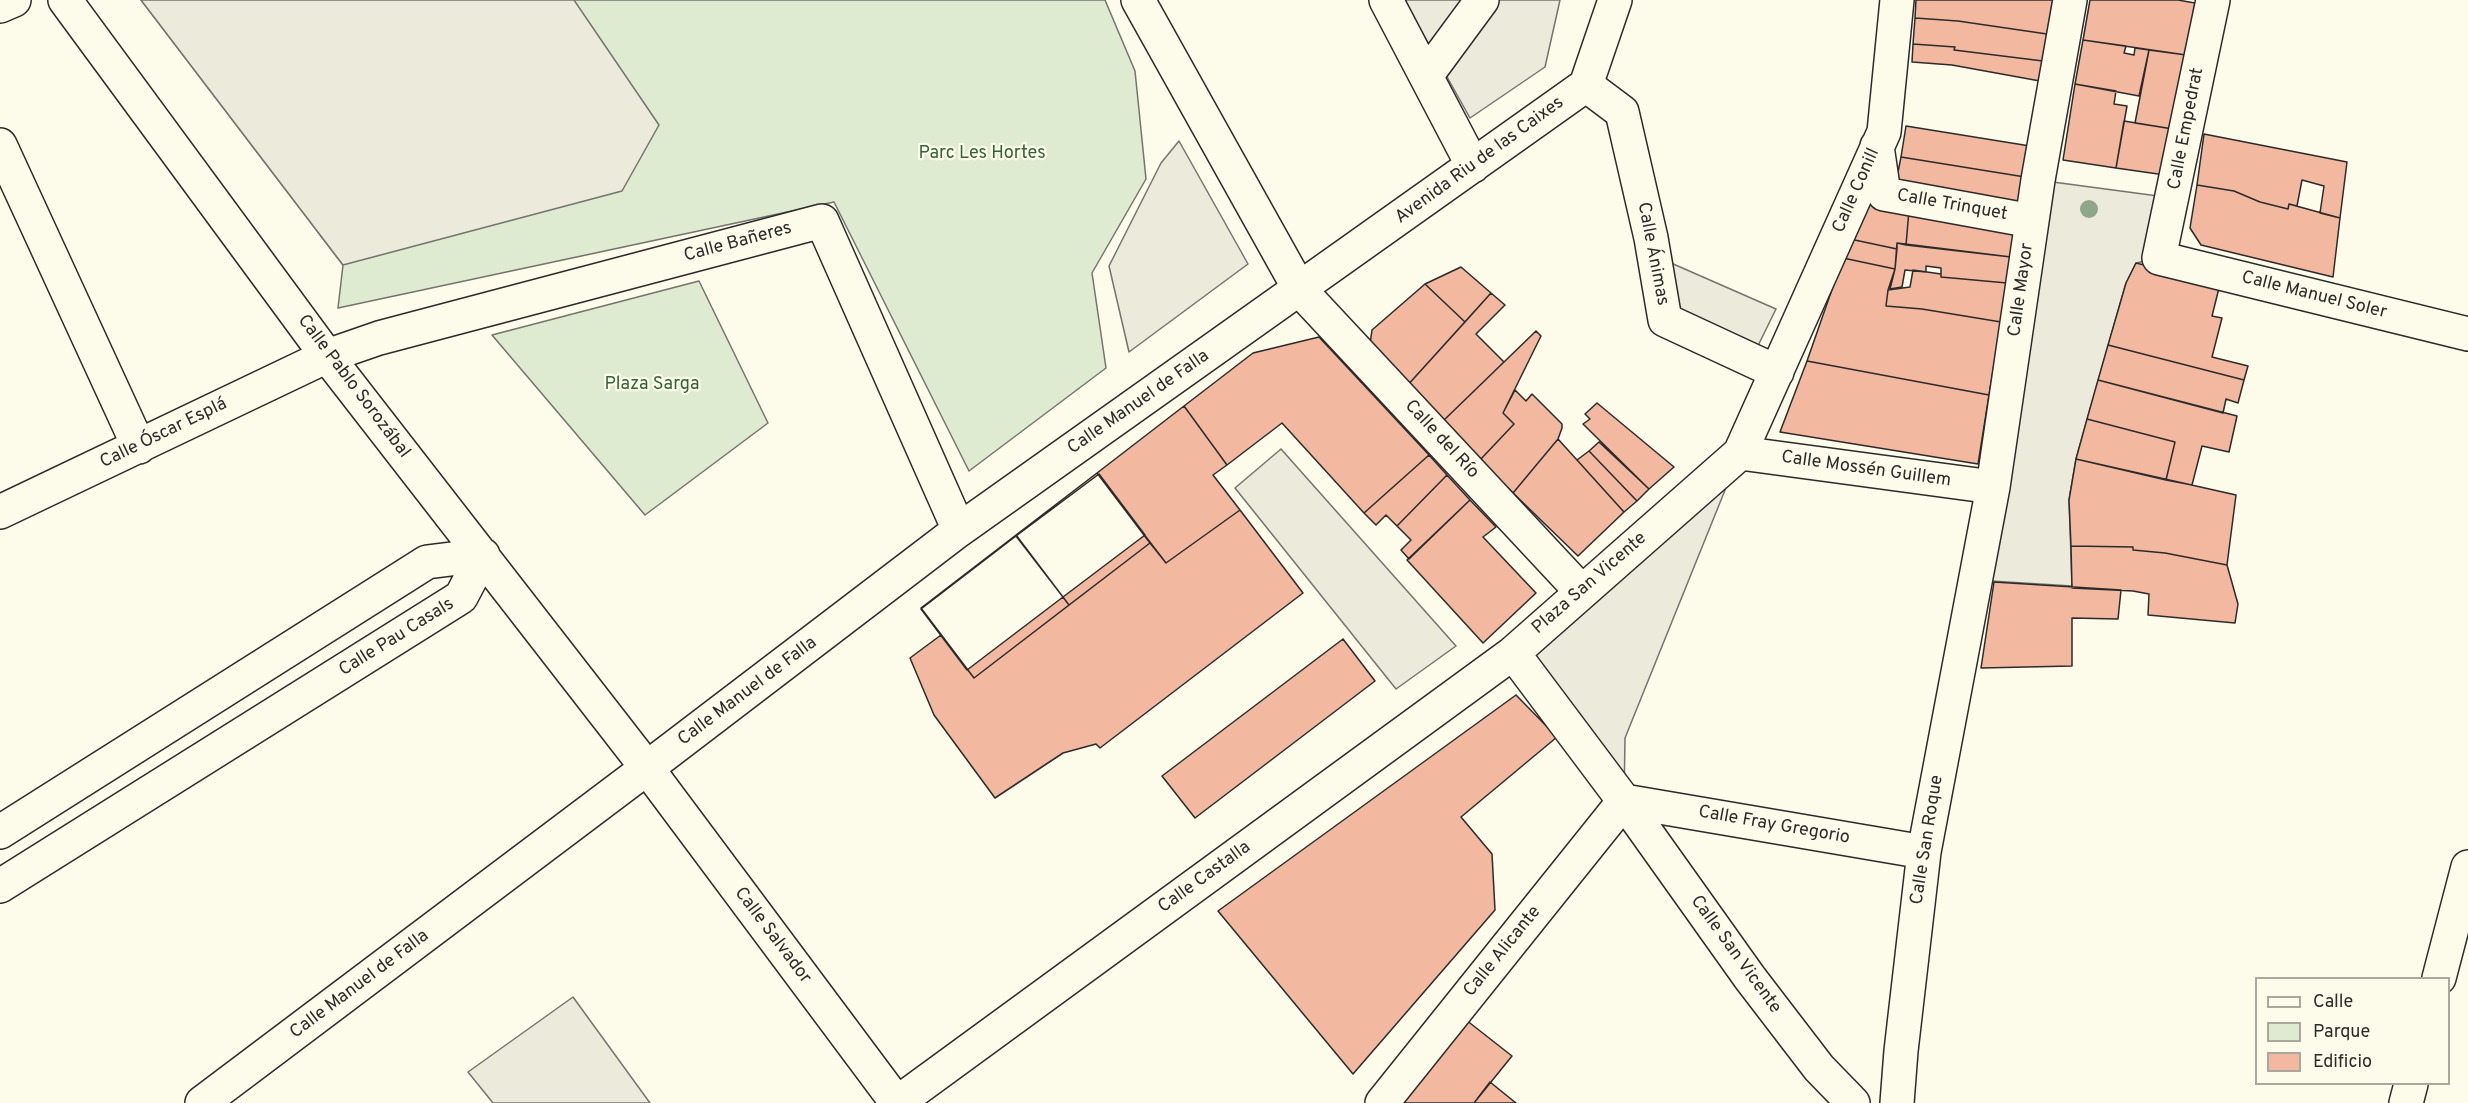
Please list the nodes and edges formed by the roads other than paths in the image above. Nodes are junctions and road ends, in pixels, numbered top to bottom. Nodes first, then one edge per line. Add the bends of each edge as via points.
1 (14, 0) edge
2 (65, 0) edge
3 (1138, 0) edge
4 (1386, 0) edge
5 (1482, 0) edge
6 (1615, 0) edge
7 (1897, 0) edge
8 (2070, 0) edge
9 (2213, 0) edge
10 (0, 6) edge
11 (1426, 76) junction
12 (1586, 85) junction
13 (0, 145) edge
14 (1877, 146) junction
15 (1473, 165) junction
16 (2032, 221) junction
17 (2159, 258) joint
18 (1300, 290) junction
19 (2468, 334) edge
20 (327, 356) junction
21 (1777, 372) junction
22 (139, 447) junction
23 (1740, 453) junction
24 (1993, 487) junction
25 (0, 512) edge
26 (959, 530) junction
27 (483, 555) junction
28 (1975, 580) joint
29 (1581, 591) junction
30 (1513, 653) junction
31 (647, 768) junction
32 (1624, 801) junction
33 (0, 831) edge
34 (1924, 852) junction
35 (2468, 867) edge
36 (0, 886) edge
37 (2439, 977) edge
38 (2410, 1085) edge
39 (202, 1103) edge
40 (897, 1103) edge
41 (1382, 1103) edge
42 (1853, 1103) edge
43 (1897, 1103) edge
44 (2406, 1103) edge

1 - 10 street
2 - 20 street, Calle Pablo Sorozábal
3 - 18 street, Calle del Río
4 - 11 street
5 - 11 street
6 - 12 street
7 - 14 street, Calle Conill via 1884,132
8 - 16 street, Calle Mayor
9 - 17 street, Calle Empedrat
11 - 15 street
12 - 15 street, Avenida Riu de las Caixes
12 - 21 street, Calle Ánimas via 1622,112 1665,320
13 - 22 street
14 - 16 street, Calle Trinquet via 1884,194
14 - 21 street, Calle Conill
15 - 18 street, Avenida Riu de las Caixes
16 - 24 street, Calle Mayor
17 - 19 street, Calle Manuel Soler
18 - 26 street, Calle Manuel de Falla
18 - 29 street, Calle del Río
20 - 22 street, Calle Óscar Esplá
20 - 26 street, Calle Bañeres via 379,338 822,221
20 - 27 street, Calle Pablo Sorozábal
21 - 23 street, Plaza San Vicente
22 - 25 street, Calle Óscar Esplá
23 - 24 street, Calle Mossén Guillem
23 - 29 street, Plaza San Vicente
24 - 28 street, Calle Mayor
26 - 31 street, Calle Manuel de Falla
27 - 31 street, Calle Pablo Sorozábal
27 - 33 street via 427,562
27 - 36 street, Calle Pau Casals via 461,597
28 - 34 street, Calle San Roque
29 - 30 street, Plaza San Vicente
30 - 32 street
30 - 40 street, Calle Castalla
31 - 39 street, Calle Manuel de Falla
31 - 40 street, Calle Salvador
32 - 34 street, Calle Fray Gregorio
32 - 41 street, Calle Alicante
32 - 42 street, Calle San Vicente via 1757,987 1820,1068
34 - 43 street, Calle San Roque
35 - 37 street
38 - 44 street

